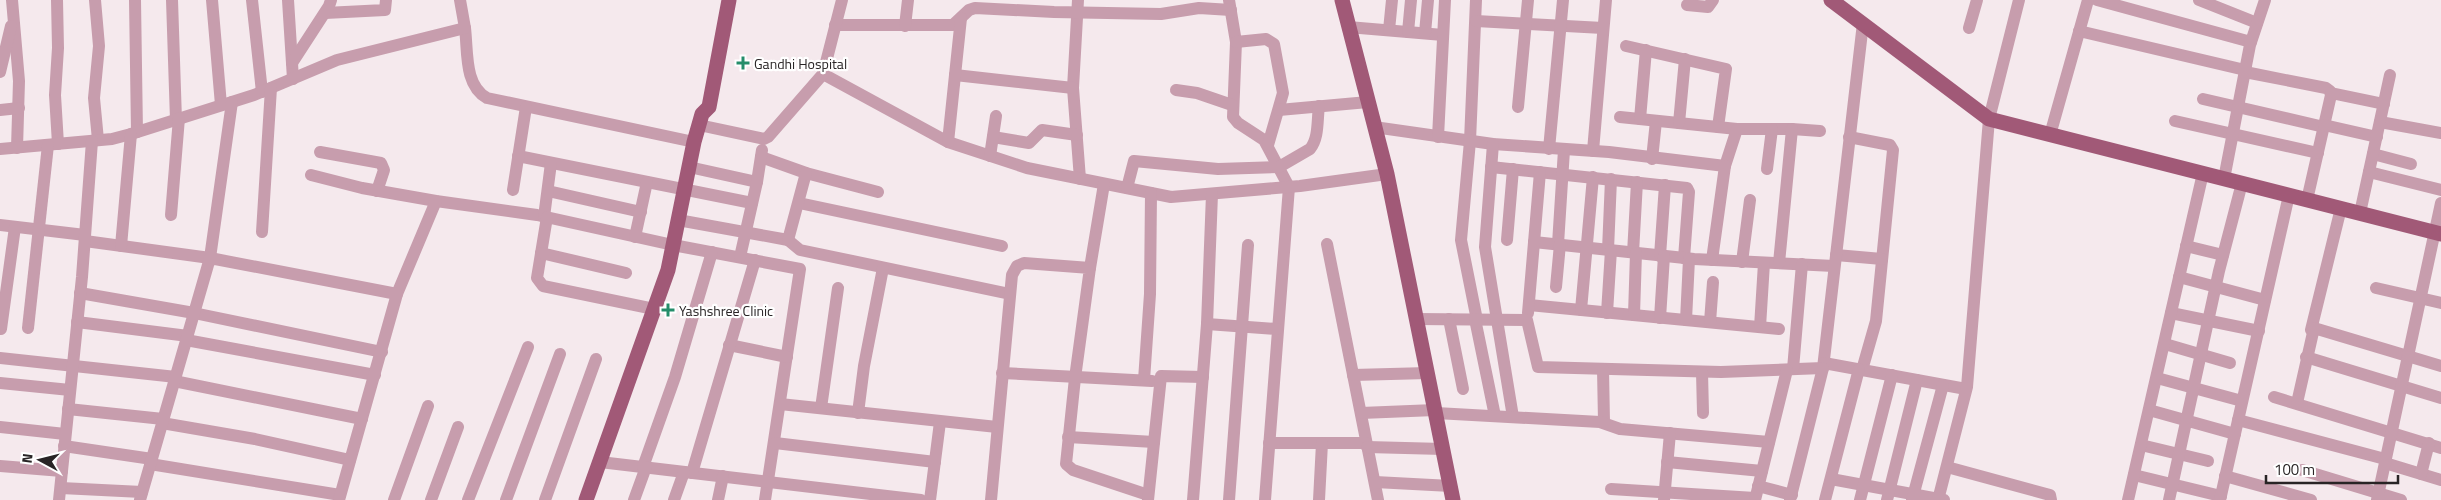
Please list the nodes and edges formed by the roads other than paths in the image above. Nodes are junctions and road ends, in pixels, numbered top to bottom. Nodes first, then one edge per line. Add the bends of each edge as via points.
1 (12, 0) edge
2 (57, 0) edge
3 (95, 0) edge
4 (135, 0) edge
5 (172, 0) edge
6 (212, 0) edge
7 (252, 0) edge
8 (288, 0) edge
9 (331, 0) edge
10 (386, 0) edge
11 (460, 0) edge
12 (719, 0) edge
13 (729, 0) edge
14 (842, 0) edge
15 (908, 0) edge
16 (1342, 0) edge
17 (1392, 0) edge
18 (1411, 0) edge
19 (1428, 0) edge
20 (1444, 0) edge
21 (1476, 0) edge
22 (1528, 0) edge
23 (1563, 0) edge
24 (1606, 0) edge
25 (1712, 0) edge
26 (1831, 0) edge
27 (1977, 0) edge
28 (2019, 0) edge
29 (2088, 0) edge
30 (2097, 0) edge
31 (2198, 0) edge
32 (2265, 0) edge
33 (1230, 5) edge
34 (1687, 5) dead end
35 (1078, 6) edge
36 (325, 13) junction
37 (13, 18) junction
38 (961, 18) junction
39 (1476, 21) junction
40 (1863, 23) junction
41 (2257, 23) junction
42 (1526, 24) junction
43 (835, 25) junction
44 (905, 26) junction
45 (1560, 26) junction
46 (1348, 27) junction
47 (465, 28) junction
48 (1603, 28) junction
49 (1969, 28) dead end
50 (1389, 30) junction
51 (2079, 31) junction
52 (1408, 32) junction
53 (1425, 33) junction
54 (1444, 35) junction
55 (1236, 42) junction
56 (2251, 42) junction
57 (1626, 46) dead end
58 (715, 47) junction
59 (1646, 50) junction
60 (1685, 59) junction
61 (292, 63) junction
62 (2245, 71) junction
63 (0, 72) edge
64 (823, 74) junction
65 (955, 75) junction
66 (2390, 75) dead end
67 (293, 79) junction
68 (1073, 88) junction
69 (267, 90) junction
70 (1176, 90) dead end
71 (2331, 93) junction
72 (2204, 99) dead end
73 (1368, 102) junction
74 (226, 104) junction
75 (2384, 104) junction
76 (1232, 105) junction
77 (1318, 106) junction
78 (2238, 106) junction
79 (526, 107) junction
80 (1518, 107) dead end
81 (19, 108) junction
82 (0, 110) edge
83 (1280, 110) junction
84 (996, 116) dead end
85 (1620, 117) dead end
86 (178, 119) junction
87 (701, 119) junction
88 (1640, 119) junction
89 (1989, 119) junction
90 (1656, 121) junction
91 (2175, 121) dead end
92 (2380, 122) junction
93 (1679, 123) junction
94 (2324, 126) junction
95 (1374, 127) junction
96 (1718, 127) junction
97 (1737, 128) junction
98 (1792, 128) junction
99 (1772, 129) junction
100 (1820, 131) dead end
101 (2233, 133) junction
102 (2441, 133) edge
103 (134, 134) junction
104 (1077, 135) junction
105 (2050, 135) junction
106 (2377, 136) junction
107 (993, 137) junction
108 (1849, 137) junction
109 (1438, 138) junction
110 (764, 139) junction
111 (95, 141) junction
112 (1470, 141) junction
113 (694, 142) junction
114 (948, 142) junction
115 (53, 144) junction
116 (1493, 144) junction
117 (1268, 145) junction
118 (16, 148) junction
119 (0, 149) edge
120 (1549, 149) junction
121 (1564, 150) junction
122 (320, 152) dead end
123 (1593, 152) junction
124 (2318, 153) junction
125 (2373, 154) junction
126 (518, 156) junction
127 (990, 156) junction
128 (761, 157) junction
129 (1652, 159) junction
130 (551, 163) junction
131 (2411, 164) dead end
132 (1725, 166) junction
133 (689, 167) junction
134 (1279, 167) junction
135 (1491, 167) junction
136 (1513, 169) junction
137 (1767, 169) dead end
138 (806, 172) junction
139 (1540, 172) junction
140 (2369, 172) junction
141 (2203, 173) junction
142 (1387, 174) junction
143 (1563, 174) junction
144 (311, 175) dead end
145 (1080, 178) junction
146 (1594, 178) junction
147 (1611, 179) junction
148 (2224, 179) junction
149 (647, 182) junction
150 (757, 182) junction
151 (1637, 182) junction
152 (2242, 183) junction
153 (1104, 184) junction
154 (1665, 185) junction
155 (1289, 187) junction
156 (1127, 188) junction
157 (377, 190) junction
158 (513, 190) dead end
159 (684, 190) junction
160 (2441, 190) edge
161 (548, 191) junction
162 (878, 192) dead end
163 (1151, 193) junction
164 (1212, 194) junction
165 (2289, 195) junction
166 (1750, 200) dead end
167 (2307, 200) junction
168 (436, 201) junction
169 (752, 202) junction
170 (799, 203) junction
171 (2441, 203) edge
172 (2341, 208) junction
173 (640, 212) junction
174 (2360, 213) junction
175 (171, 215) dead end
176 (546, 217) junction
177 (678, 220) junction
178 (0, 226) edge
179 (15, 227) junction
180 (39, 230) junction
181 (262, 232) dead end
182 (745, 233) junction
183 (2438, 233) edge
184 (635, 236) junction
185 (85, 238) junction
186 (788, 240) junction
187 (1507, 240) dead end
188 (1534, 242) junction
189 (1328, 244) dead end
190 (1559, 244) junction
191 (673, 245) junction
192 (1248, 245) dead end
193 (121, 246) junction
194 (1002, 246) dead end
195 (2186, 246) junction
196 (1586, 248) junction
197 (1609, 250) junction
198 (712, 252) junction
199 (541, 253) junction
200 (1634, 253) junction
201 (2223, 255) junction
202 (1662, 256) junction
203 (740, 257) junction
204 (210, 258) junction
205 (1686, 259) junction
206 (1882, 259) junction
207 (755, 260) junction
208 (1712, 260) junction
209 (1835, 260) junction
210 (1742, 262) junction
211 (1764, 263) junction
212 (1779, 264) junction
213 (1802, 264) junction
214 (883, 268) junction
215 (1090, 268) junction
216 (626, 273) dead end
217 (2179, 277) junction
218 (1713, 282) dead end
219 (2216, 286) junction
220 (1556, 287) dead end
221 (838, 288) dead end
222 (2376, 288) dead end
223 (80, 293) junction
224 (397, 294) junction
225 (1010, 294) junction
226 (2421, 297) junction
227 (2266, 300) junction
228 (2441, 303) edge
229 (1529, 305) junction
230 (654, 309) junction
231 (1581, 310) junction
232 (1607, 312) junction
233 (194, 313) junction
234 (2171, 313) junction
235 (1634, 315) junction
236 (1417, 318) junction
237 (1660, 318) junction
238 (1449, 319) junction
239 (1476, 320) junction
240 (1496, 320) junction
241 (1528, 320) junction
242 (1686, 320) junction
243 (2208, 321) junction
244 (77, 322) junction
245 (1710, 322) junction
246 (1208, 324) junction
247 (1242, 326) junction
248 (1760, 327) junction
249 (28, 328) dead end
250 (1779, 328) dead end
251 (1, 329) dead end
252 (1277, 329) junction
253 (2312, 330) junction
254 (2259, 331) junction
255 (187, 338) junction
256 (2164, 344) junction
257 (729, 345) junction
258 (528, 347) dead end
259 (382, 352) junction
260 (560, 354) dead end
261 (2201, 354) junction
262 (2306, 356) junction
263 (2408, 356) junction
264 (787, 357) junction
265 (0, 358) edge
266 (596, 359) dead end
267 (2230, 363) dead end
268 (1824, 365) junction
269 (72, 366) junction
270 (2441, 366) edge
271 (1602, 369) junction
272 (1790, 369) junction
273 (1860, 370) junction
274 (1702, 372) junction
275 (1428, 373) junction
276 (1002, 374) junction
277 (375, 375) junction
278 (1353, 375) junction
279 (1892, 375) junction
280 (1203, 377) junction
281 (1075, 378) junction
282 (2157, 378) junction
283 (175, 379) junction
284 (1144, 380) junction
285 (1917, 380) junction
286 (1160, 381) junction
287 (0, 383) edge
288 (1943, 385) junction
289 (2194, 387) junction
290 (2401, 387) junction
291 (1463, 389) dead end
292 (1966, 389) junction
293 (70, 390) junction
294 (2274, 397) dead end
295 (2441, 398) edge
296 (2242, 401) junction
297 (2297, 403) junction
298 (780, 404) junction
299 (428, 406) dead end
300 (68, 408) junction
301 (821, 408) junction
302 (2149, 410) junction
303 (1435, 411) junction
304 (1703, 412) dead end
305 (858, 413) junction
306 (1361, 413) junction
307 (1495, 416) junction
308 (1513, 417) junction
309 (362, 419) junction
310 (2187, 420) junction
311 (2238, 420) junction
312 (163, 421) junction
313 (940, 422) junction
314 (1604, 422) junction
315 (458, 426) dead end
316 (0, 427) edge
317 (997, 427) junction
318 (2392, 431) junction
319 (1670, 433) junction
320 (2235, 434) junction
321 (1068, 437) junction
322 (65, 440) junction
323 (1154, 442) junction
324 (1769, 442) junction
325 (1269, 443) junction
326 (1322, 443) junction
327 (775, 444) junction
328 (2428, 444) junction
329 (1367, 445) junction
330 (2141, 445) junction
331 (2441, 448) edge
332 (1443, 449) junction
333 (2179, 454) junction
334 (350, 460) junction
335 (151, 461) junction
336 (2208, 461) dead end
337 (2385, 461) junction
338 (600, 462) junction
339 (935, 462) junction
340 (1667, 462) junction
341 (0, 466) edge
342 (645, 467) junction
343 (1947, 467) junction
344 (1762, 470) junction
345 (2302, 470) dead end
346 (62, 471) junction
347 (688, 472) junction
348 (2421, 474) junction
349 (2134, 475) junction
350 (722, 476) junction
351 (2225, 476) junction
352 (1831, 479) junction
353 (2441, 480) edge
354 (769, 482) junction
355 (1375, 482) junction
356 (2172, 485) junction
357 (1864, 486) junction
358 (1611, 489) dead end
359 (1452, 493) edge
360 (60, 494) edge
361 (1756, 495) edge
362 (1889, 495) edge
363 (141, 496) edge
364 (854, 496) edge
365 (1664, 496) edge
366 (2378, 496) edge
367 (1913, 497) edge
368 (339, 498) edge
369 (1148, 498) edge
370 (1791, 498) edge
371 (2221, 498) edge
372 (394, 500) edge
373 (431, 500) edge
374 (468, 500) edge
375 (506, 500) edge
376 (545, 500) edge
377 (586, 500) edge
378 (634, 500) edge
379 (674, 500) edge
380 (718, 500) edge
381 (765, 500) edge
382 (921, 500) edge
383 (930, 500) edge
384 (992, 500) edge
385 (1193, 500) edge
386 (1229, 500) edge
387 (1265, 500) edge
388 (1319, 500) edge
389 (1378, 500) edge
390 (1825, 500) edge
391 (1860, 500) edge
392 (1940, 500) edge
393 (2050, 500) edge
394 (2128, 500) edge
395 (2169, 500) edge
396 (2311, 500) edge
397 (2401, 500) edge

1 - 37 street
2 - 115 street
3 - 111 street via 98,46
4 - 103 street
5 - 86 street
6 - 74 street
7 - 69 street
8 - 61 street
9 - 36 street
10 - 36 street via 385,10
11 - 47 street
12 - 58 main road
13 - 58 main road
14 - 43 street
15 - 44 street
16 - 46 main road
17 - 50 street
18 - 52 street
19 - 53 street
20 - 54 street
21 - 39 street
22 - 42 street
23 - 45 street
24 - 48 street
25 - 34 street via 1708,7
26 - 40 main road
27 - 49 street
28 - 89 street
29 - 51 street
30 - 56 street
31 - 41 street
32 - 41 street
33 - 35 street via 1161,14
33 - 55 street
35 - 38 street via 975,8
35 - 68 street
36 - 61 street
37 - 63 street
37 - 81 street via 18,53
38 - 44 street via 953,25
38 - 65 street
39 - 42 street
39 - 112 street
40 - 89 main road
40 - 108 street
41 - 56 street
42 - 45 street
42 - 80 street
43 - 44 street
43 - 64 street
45 - 48 street
45 - 120 street
46 - 50 street
46 - 73 main road
47 - 67 street via 337,60
47 - 79 street via 474,88 487,98
48 - 123 street
50 - 52 street
51 - 62 street
51 - 105 street
52 - 53 street
53 - 54 street
54 - 109 street
55 - 76 street
55 - 83 street via 1266,39 1274,44 1284,93
56 - 62 street
57 - 59 street
58 - 87 main road via 699,105
59 - 60 street
59 - 88 street
60 - 93 street
60 - 96 street via 1726,69
61 - 67 street
62 - 71 street via 2326,88
62 - 78 street
64 - 110 street
64 - 114 street
65 - 68 street
65 - 114 street
66 - 75 street
67 - 69 street
68 - 104 street
69 - 74 street
69 - 181 street
70 - 76 street via 1197,93
71 - 75 street
71 - 94 street
72 - 78 street
73 - 77 street
73 - 95 main road
74 - 86 street
74 - 204 street
75 - 92 street
76 - 117 street via 1235,121 1260,136
77 - 83 street
77 - 134 street via 1313,145
78 - 94 street
78 - 101 street
79 - 113 street
79 - 126 street
81 - 82 street
81 - 118 street
83 - 117 street
84 - 107 street
85 - 88 street
86 - 103 street
86 - 175 street
87 - 110 street
87 - 113 main road
88 - 90 street
89 - 105 main road
89 - 292 street
90 - 93 street
90 - 129 street
91 - 101 street
92 - 102 street
92 - 106 street
93 - 96 street
94 - 106 street
94 - 124 street
95 - 109 street
95 - 142 main road
96 - 97 street
97 - 99 street
97 - 132 street
98 - 99 street
98 - 100 street
98 - 212 street
99 - 137 street
101 - 124 street
101 - 148 street
103 - 111 street
103 - 193 street
104 - 107 street via 1042,130 1029,143
104 - 145 street
105 - 141 main road
106 - 125 street
107 - 127 street
108 - 206 street via 1892,147
108 - 209 street
109 - 112 street
110 - 128 street
111 - 115 street
111 - 185 street
112 - 116 street
112 - 239 street via 1461,240
113 - 133 main road
114 - 127 street
115 - 118 street
115 - 180 street
116 - 120 street
116 - 135 street
117 - 134 street
118 - 119 street
120 - 121 street
121 - 123 street
121 - 143 street
122 - 157 street via 381,163 384,170
123 - 129 street
124 - 167 street
125 - 131 street
125 - 140 street
126 - 130 street
126 - 158 street
127 - 145 street via 1027,168
128 - 138 street
128 - 150 street
129 - 132 street
130 - 149 street
130 - 161 street
132 - 208 street
133 - 150 street
133 - 159 main road
134 - 155 street
134 - 156 street via 1218,169 1134,161
135 - 136 street
135 - 240 street via 1485,247
136 - 139 street
136 - 187 street
138 - 162 street
138 - 170 street
139 - 143 street
139 - 188 street
140 - 160 street
140 - 174 street
141 - 148 main road
141 - 195 street
142 - 155 street
142 - 236 main road
143 - 146 street
143 - 190 street
144 - 157 street
145 - 153 street
146 - 147 street
146 - 196 street
147 - 151 street
147 - 197 street
148 - 152 main road
149 - 159 street
149 - 173 street
150 - 169 street
151 - 154 street
151 - 200 street
152 - 165 main road
152 - 201 street
153 - 156 street
153 - 215 street
154 - 202 street
154 - 205 street via 1689,190
155 - 164 street
155 - 252 street
156 - 163 street
157 - 168 street
159 - 169 street
159 - 177 main road
161 - 173 street
161 - 176 street
163 - 164 street via 1171,197
163 - 284 street via 1150,294
164 - 246 street
165 - 167 main road
165 - 227 street
166 - 210 street
167 - 172 main road
168 - 176 street
168 - 224 street
169 - 182 street
170 - 186 street
170 - 194 street
171 - 183 street
172 - 174 main road
172 - 253 street
173 - 184 street
174 - 183 main road
176 - 184 street
176 - 199 street
177 - 182 street
177 - 191 main road
178 - 179 street
179 - 180 street
179 - 251 street
180 - 185 street
180 - 249 street
182 - 186 street
182 - 203 street
183 - 226 street
184 - 191 street
185 - 193 street
185 - 223 street
186 - 214 street via 800,250
188 - 190 street
188 - 229 street
189 - 278 street
190 - 196 street
190 - 220 street
191 - 198 street
191 - 230 main road
192 - 247 street
193 - 204 street
195 - 201 street
195 - 217 street
196 - 197 street
196 - 231 street
197 - 200 street
197 - 232 street
198 - 203 street
198 - 342 street
199 - 216 street
199 - 230 street via 537,278 543,286
200 - 202 street
200 - 235 street
201 - 219 street
202 - 205 street
202 - 237 street
203 - 207 street
204 - 224 street
204 - 233 street
205 - 208 street
205 - 242 street
206 - 209 street
206 - 273 street via 1876,321
207 - 257 street
207 - 264 street via 800,268
208 - 210 street
209 - 213 street
209 - 268 street
210 - 211 street
211 - 212 street
211 - 248 street
212 - 213 street
213 - 272 street
214 - 225 street
214 - 305 street
215 - 225 street via 1024,264 1014,270
215 - 281 street
217 - 219 street
217 - 234 street
218 - 245 street
219 - 227 street
219 - 243 street
221 - 301 street
222 - 226 street
223 - 233 street
223 - 244 street
224 - 259 street
225 - 276 street
226 - 228 street
226 - 263 street
227 - 254 street
229 - 231 street
229 - 241 street
230 - 338 main road
231 - 232 street
232 - 235 street
233 - 255 street
233 - 259 street
234 - 243 street
234 - 256 street
235 - 237 street
236 - 238 street
236 - 275 main road
237 - 242 street
238 - 239 street
238 - 291 street
239 - 240 street
239 - 307 street
240 - 241 street
240 - 308 street
241 - 271 street via 1538,367
242 - 245 street
243 - 254 street
243 - 261 street
244 - 255 street
244 - 269 street
245 - 248 street
246 - 247 street
246 - 280 street
247 - 252 street
247 - 386 street
248 - 250 street
252 - 325 street
253 - 262 street
253 - 263 street via 2316,328
254 - 296 street
255 - 277 street
255 - 283 street
256 - 261 street
256 - 282 street
257 - 264 street
257 - 347 street
258 - 374 street
259 - 277 street
260 - 375 street
261 - 267 street
261 - 289 street
262 - 290 street
262 - 297 street
263 - 270 street
263 - 290 street
264 - 298 street
265 - 269 street
266 - 376 street
268 - 272 street
268 - 273 street
268 - 370 street
269 - 283 street
269 - 293 street
271 - 274 street
271 - 314 street
272 - 274 street
272 - 324 street
273 - 279 street
273 - 352 street
274 - 304 street
275 - 278 street
275 - 303 main road
276 - 281 street
276 - 317 street
277 - 309 street
278 - 306 street
279 - 285 street
279 - 357 street
280 - 286 street via 1164,374
280 - 385 street
281 - 284 street
281 - 321 street
282 - 289 street
282 - 302 street
283 - 309 street
283 - 312 street
284 - 286 street
285 - 288 street
285 - 362 street
286 - 323 street
287 - 293 street
288 - 292 street
288 - 367 street
289 - 296 street
289 - 310 street
290 - 295 street
290 - 318 street
292 - 343 street
293 - 300 street
294 - 297 street
296 - 311 street
297 - 318 street
298 - 301 street
298 - 327 street
299 - 372 street
300 - 312 street
300 - 322 street
301 - 305 street
302 - 310 street
302 - 330 street
303 - 306 street
303 - 307 street
303 - 332 main road
305 - 313 street
306 - 329 street
307 - 308 street
308 - 314 street
309 - 334 street
310 - 320 street
310 - 333 street
311 - 320 street
311 - 337 street
312 - 334 street
312 - 335 street
313 - 317 street
313 - 339 street
314 - 319 street via 1616,428
315 - 373 street
316 - 322 street
317 - 384 street
318 - 328 street
318 - 337 street
319 - 324 street
319 - 340 street
320 - 351 street
321 - 323 street
321 - 369 street via 1065,459 1069,468
322 - 335 street
322 - 346 street
323 - 369 street
324 - 344 street
325 - 326 street
325 - 387 street
326 - 329 street
326 - 388 street
327 - 339 street
327 - 354 street
328 - 331 street
328 - 348 street
329 - 332 street
329 - 355 street
330 - 333 street
330 - 349 street
332 - 359 main road
333 - 336 street
333 - 356 street
334 - 368 street
335 - 363 street
335 - 368 street
337 - 348 street
337 - 366 street
338 - 342 street
338 - 377 main road
339 - 383 street
340 - 344 street
340 - 365 street
341 - 346 street
342 - 347 street
342 - 378 street
343 - 392 street
343 - 393 street via 2050,495
344 - 361 street
345 - 366 street
346 - 360 street
347 - 350 street
347 - 379 street
348 - 353 street
349 - 356 street
349 - 394 street
350 - 354 street
350 - 380 street
351 - 371 street
351 - 396 street
352 - 357 street
352 - 390 street
354 - 364 street
354 - 381 street
355 - 359 street
355 - 389 street
356 - 371 street
356 - 395 street
357 - 362 street
357 - 391 street
358 - 365 street
360 - 363 street
361 - 365 street
361 - 370 street
362 - 367 street
364 - 382 street
366 - 397 street
367 - 392 street

